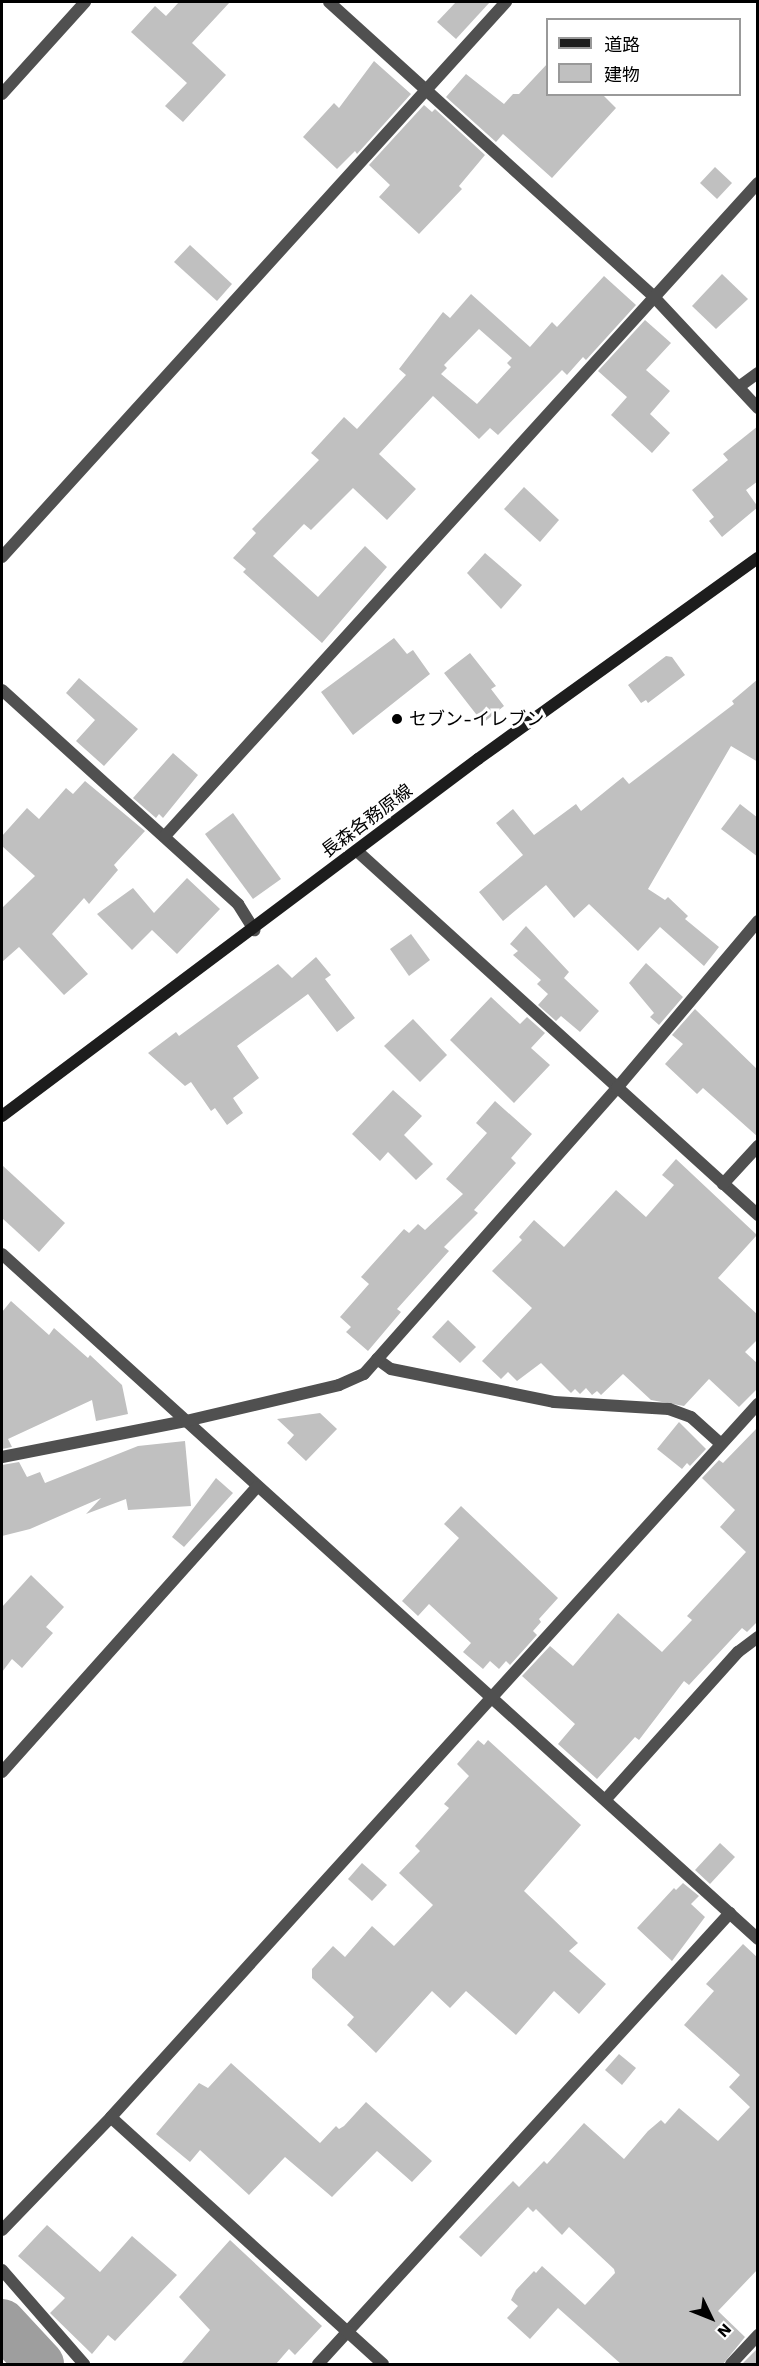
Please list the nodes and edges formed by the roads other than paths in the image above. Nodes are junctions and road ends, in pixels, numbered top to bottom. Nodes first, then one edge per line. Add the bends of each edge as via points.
1 (85, 2) edge
2 (329, 2) edge
3 (506, 2) edge
4 (426, 91) junction
5 (2, 94) edge
6 (758, 183) edge
7 (654, 297) junction
8 (758, 373) edge
9 (740, 386) junction
10 (758, 408) edge
11 (2, 557) edge
12 (758, 558) edge
13 (2, 690) edge
14 (165, 836) junction
15 (357, 851) junction
16 (758, 921) edge
17 (254, 930) junction
18 (617, 1088) junction
19 (2, 1116) edge
20 (758, 1146) edge
21 (723, 1184) junction
22 (758, 1215) edge
23 (2, 1254) edge
24 (377, 1359) junction
25 (758, 1404) edge
26 (186, 1421) junction
27 (721, 1444) junction
28 (2, 1457) edge
29 (257, 1487) junction
30 (758, 1637) edge
31 (491, 1699) junction
32 (2, 1772) edge
33 (606, 1799) junction
34 (730, 1914) junction
35 (758, 1939) edge
36 (111, 2117) junction
37 (2, 2230) edge
38 (2, 2270) edge
39 (348, 2332) junction
40 (758, 2335) edge
41 (84, 2364) edge
42 (318, 2364) edge
43 (383, 2364) edge
44 (731, 2364) edge

1 - 5 street
2 - 4 street
3 - 4 street
4 - 7 street
4 - 11 street
6 - 7 street
7 - 9 street
7 - 14 street
8 - 9 street
9 - 10 street
12 - 15 main road, 長森各務原線
13 - 14 street
14 - 17 street via 238,904
15 - 17 main road, 長森各務原線
15 - 18 street
16 - 18 street
17 - 19 main road, 長森各務原線
18 - 21 street
18 - 24 street
20 - 21 street
21 - 22 street
23 - 26 street
24 - 26 street via 363,1374 339,1385
24 - 27 street via 391,1369 554,1402 669,1409 691,1417
25 - 27 street
26 - 28 street
26 - 29 street
27 - 31 street
29 - 31 street
29 - 32 street
30 - 33 street via 738,1652
31 - 33 street
31 - 36 street
33 - 34 street
34 - 35 street
34 - 39 street
36 - 37 street
36 - 39 street
38 - 41 street
39 - 42 street
39 - 43 street
40 - 44 street

